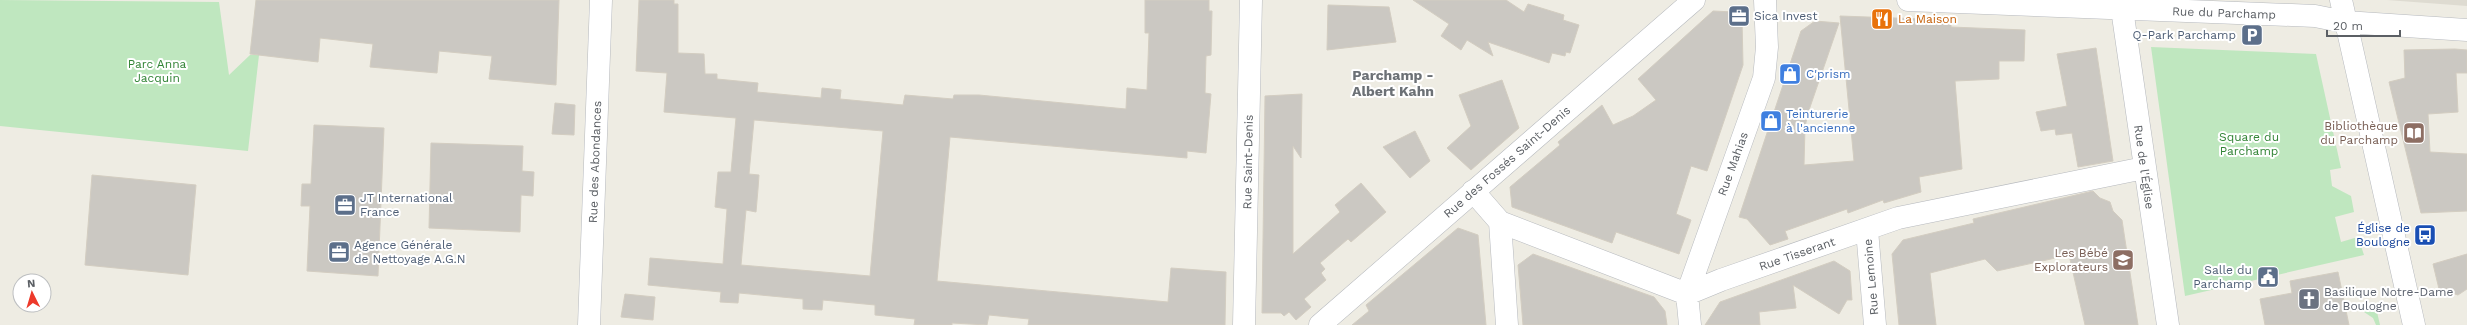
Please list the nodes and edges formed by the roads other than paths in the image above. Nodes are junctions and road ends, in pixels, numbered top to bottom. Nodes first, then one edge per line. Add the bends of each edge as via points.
1 (601, 0) edge
2 (1251, 0) edge
3 (1694, 0) edge
4 (1765, 0) edge
5 (1908, 0) edge
6 (2341, 0) edge
7 (2122, 9) junction
8 (2345, 22) junction
9 (2467, 30) edge
10 (2144, 168) junction
11 (1474, 191) junction
12 (1500, 222) junction
13 (1867, 230) junction
14 (1687, 294) junction
15 (589, 325) edge
16 (1244, 325) edge
17 (1320, 325) edge
18 (1507, 325) edge
19 (1690, 325) edge
20 (1875, 325) edge
21 (2168, 325) edge
22 (2414, 325) edge

1 - 15 street, Rue des Abondances
2 - 16 street, Rue Saint-Denis
3 - 11 street, Rue des Fossés Saint-Denis
4 - 14 street, Rue Mahias via 1767,47 1764,78
5 - 7 street, Rue du Parchamp
6 - 8 street
7 - 8 street, Rue du Parchamp via 2315,16
7 - 10 street, Rue de l'Église
8 - 9 street, Rue du Parchamp
8 - 22 street
10 - 13 street, Rue Tisserant via 1898,218
10 - 21 street, Rue de l'Église
11 - 12 street
11 - 17 street, Rue des Fossés Saint-Denis
12 - 14 street
12 - 18 street
13 - 14 street, Rue Tisserant
13 - 20 street, Rue Lemoine
14 - 19 street, Rue Mahias

